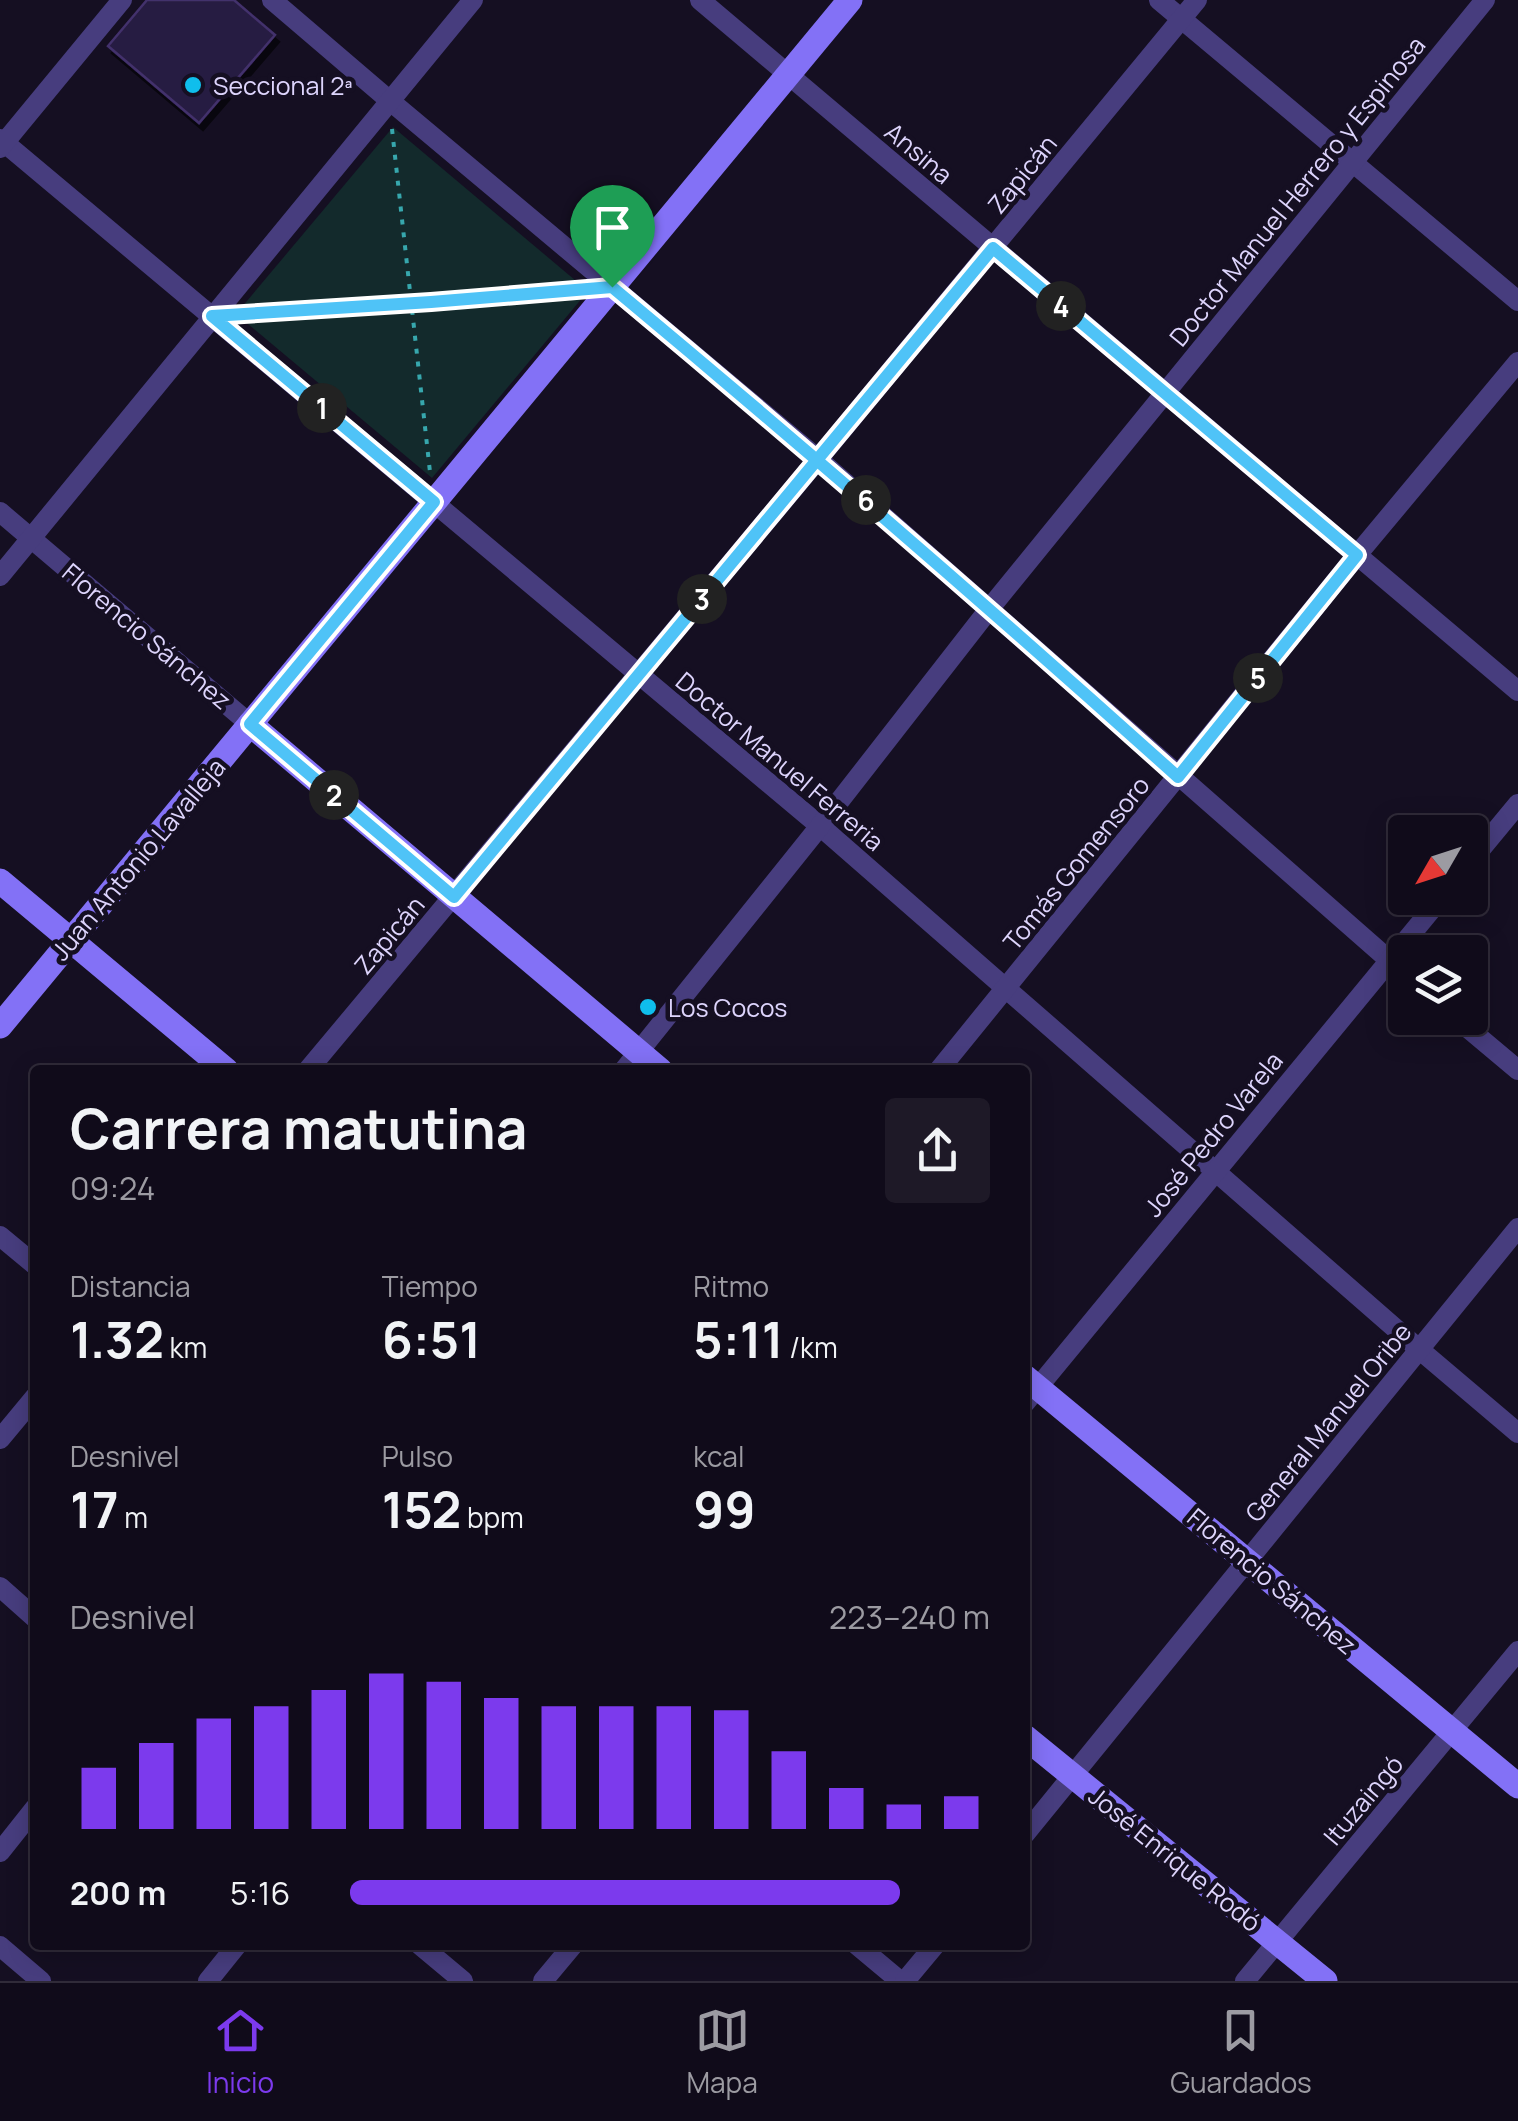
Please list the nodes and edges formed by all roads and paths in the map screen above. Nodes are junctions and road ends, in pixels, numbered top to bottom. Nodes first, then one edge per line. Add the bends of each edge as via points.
1 (122, 0) edge
2 (272, 0) edge
3 (473, 0) edge
4 (700, 0) edge
5 (850, 0) edge
6 (1160, 0) edge
7 (1197, 0) edge
8 (1485, 0) edge
9 (1182, 19) junction
10 (789, 75) junction
11 (389, 100) junction
12 (2, 143) edge
13 (1352, 164) junction
14 (993, 248) junction
15 (612, 287) junction
16 (1518, 301) edge
17 (412, 303) junction
18 (212, 316) junction
19 (1518, 362) edge
20 (1165, 393) junction
21 (818, 459) junction
22 (434, 502) junction
23 (0, 512) edge
24 (31, 538) junction
25 (1357, 555) junction
26 (0, 576) edge
27 (990, 608) junction
28 (639, 674) junction
29 (1518, 691) edge
30 (250, 724) junction
31 (1178, 777) junction
32 (1518, 804) edge
33 (820, 826) junction
34 (1488, 840) edge
35 (0, 881) edge
36 (454, 897) junction
37 (71, 939) junction
38 (1388, 959) edge
39 (1388, 977) edge
40 (1006, 988) junction
41 (0, 1026) edge
42 (1476, 1035) edge
43 (632, 1061) edge
44 (220, 1065) edge
45 (312, 1065) edge
46 (943, 1065) edge
47 (1518, 1070) edge
48 (1215, 1170) junction
49 (1518, 1228) edge
50 (0, 1236) edge
51 (30, 1261) edge
52 (1420, 1350) junction
53 (1030, 1388) edge
54 (1030, 1390) edge
55 (30, 1403) edge
56 (1518, 1433) edge
57 (0, 1439) edge
58 (1246, 1561) junction
59 (0, 1588) edge
60 (30, 1614) edge
61 (1518, 1651) edge
62 (1453, 1731) junction
63 (1030, 1741) edge
64 (1072, 1776) junction
65 (1518, 1786) edge
66 (30, 1814) edge
67 (1030, 1828) edge
68 (0, 1852) edge
69 (1277, 1941) junction
70 (0, 1946) edge
71 (233, 1950) edge
72 (426, 1950) edge
73 (569, 1950) edge
74 (863, 1950) edge
75 (931, 1950) edge
76 (41, 1981) edge
77 (208, 1981) edge
78 (463, 1981) edge
79 (542, 1981) edge
80 (903, 1981) edge
81 (1245, 1981) edge
82 (1325, 1981) edge

1 - 12 street
2 - 11 street
3 - 11 street
4 - 10 street, Ansina
5 - 10 street, Juan Antonio Lavalleja
6 - 9 street
7 - 9 street, Zapicán
8 - 13 street, Doctor Manuel Herrero y Espinosa
9 - 13 street
9 - 14 street, Zapicán
10 - 14 street, Ansina
10 - 15 street, Juan Antonio Lavalleja
11 - 15 street
11 - 17 path
11 - 18 street
12 - 18 street, Doctor Manuel Ferreria
13 - 16 street
13 - 20 street, Doctor Manuel Herrero y Espinosa
14 - 20 street, Ansina
14 - 21 street, Zapicán
15 - 17 path
15 - 21 street
15 - 22 street, Juan Antonio Lavalleja
17 - 18 path
17 - 22 path
18 - 22 street, Doctor Manuel Ferreria
18 - 24 street
19 - 25 street, Tomás Gomensoro
20 - 25 street, Ansina
20 - 27 street, Doctor Manuel Herrero y Espinosa
21 - 27 street
21 - 28 street, Zapicán
22 - 28 street, Doctor Manuel Ferreria
22 - 30 street, Juan Antonio Lavalleja
23 - 24 street, Florencio Sánchez
24 - 26 street
24 - 30 street, Florencio Sánchez
25 - 29 street, Ansina
25 - 31 street, Tomás Gomensoro
27 - 31 street
27 - 33 street, Doctor Manuel Herrero y Espinosa
28 - 33 street, Doctor Manuel Ferreria
28 - 36 street, Zapicán
30 - 36 street, Florencio Sánchez
30 - 37 street, Juan Antonio Lavalleja
31 - 38 street
31 - 40 street, Tomás Gomensoro
32 - 34 street
33 - 40 street, Doctor Manuel Ferreria
33 - 43 street, Doctor Manuel Herrero y Espinosa
35 - 37 street
36 - 43 street, Florencio Sánchez
36 - 45 street, Zapicán
37 - 41 street, Juan Antonio Lavalleja
37 - 44 street
39 - 48 street, José Pedro Varela
40 - 46 street, Tomás Gomensoro
40 - 48 street, Doctor Manuel Ferreria
42 - 47 street
48 - 52 street, Doctor Manuel Ferreria
48 - 53 street, José Pedro Varela
49 - 52 street, General Manuel Oribe
50 - 51 street
52 - 56 street, Doctor Manuel Ferreria
52 - 58 street, General Manuel Oribe
54 - 58 street, Florencio Sánchez
55 - 57 street
58 - 62 street, Florencio Sánchez
58 - 64 street, General Manuel Oribe
59 - 60 street
61 - 62 street, Ituzaingó
62 - 65 street, Florencio Sánchez
62 - 69 street, Ituzaingó
63 - 64 street, José Enrique Rodó
64 - 67 street, General Manuel Oribe
64 - 69 street, José Enrique Rodó
66 - 68 street
69 - 81 street, Ituzaingó
69 - 82 street, José Enrique Rodó
70 - 76 street
71 - 77 street
72 - 78 street
73 - 79 street
74 - 80 street
75 - 80 street

